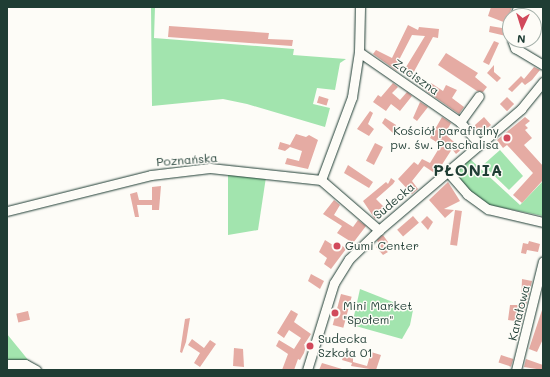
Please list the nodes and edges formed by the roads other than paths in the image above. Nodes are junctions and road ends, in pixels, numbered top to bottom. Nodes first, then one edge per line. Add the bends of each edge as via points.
1 (360, 7) edge
2 (515, 48) edge
3 (359, 52) junction
4 (543, 65) edge
5 (543, 82) edge
6 (479, 96) dead end
7 (460, 122) junction
8 (479, 144) junction
9 (448, 172) junction
10 (321, 180) junction
11 (7, 211) edge
12 (543, 222) edge
13 (379, 230) junction
14 (543, 261) edge
15 (7, 364) edge
16 (36, 370) edge
17 (307, 370) edge
18 (516, 370) edge

1 - 3 street
2 - 4 street
3 - 7 street, Zaciszna
3 - 10 street via 352,97
5 - 8 street, Sudecka via 521,109
6 - 7 street
7 - 8 street, Zaciszna
8 - 9 street, Sudecka
9 - 12 street via 467,194 488,209
9 - 13 street, Sudecka
10 - 11 street, Poznańska via 210,168 151,175
10 - 13 street
13 - 17 street, Sudecka via 349,259 334,283
14 - 18 street, Kanałowa
15 - 16 street via 25,364

